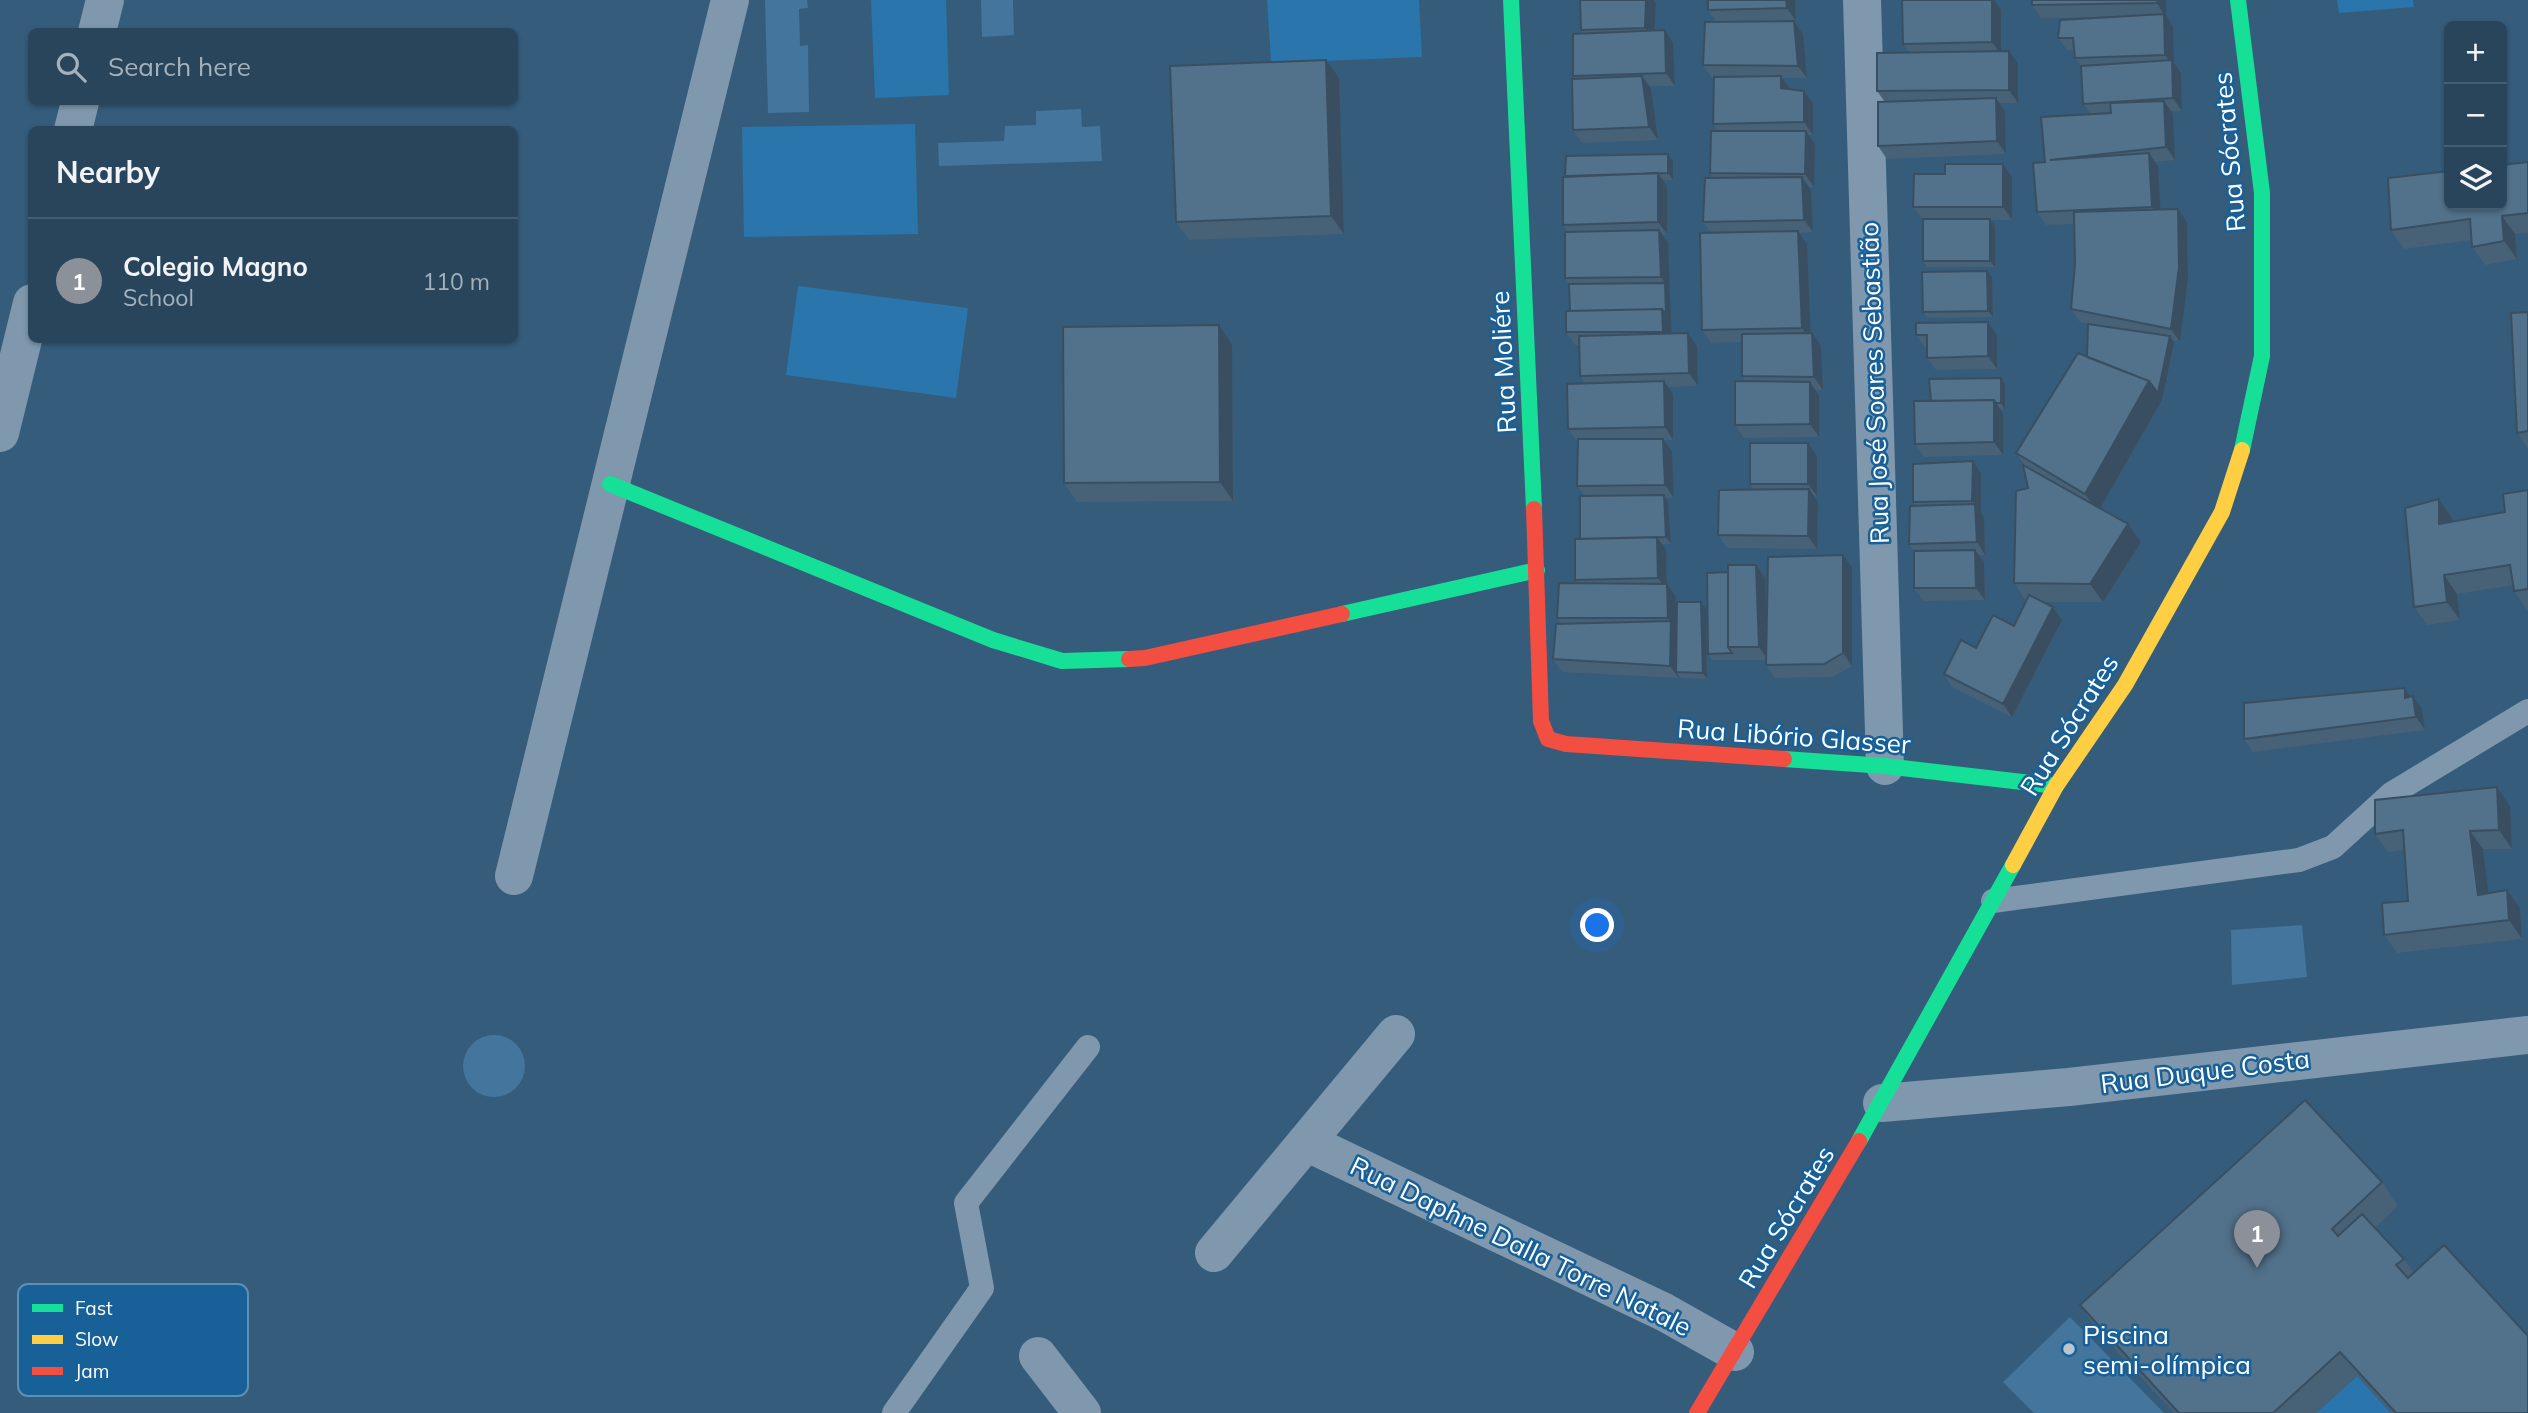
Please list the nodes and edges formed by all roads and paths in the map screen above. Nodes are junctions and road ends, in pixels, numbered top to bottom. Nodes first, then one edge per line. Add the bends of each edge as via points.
1 (105, 0) edge
2 (730, 0) edge
3 (1511, 0) edge
4 (1862, 0) edge
5 (2238, 0) edge
6 (98, 28) edge
7 (79, 105) edge
8 (75, 126) edge
9 (28, 319) edge
10 (0, 433) edge
11 (610, 484) junction
12 (1537, 569) junction
13 (2528, 712) edge
14 (1541, 721) joint
15 (1885, 766) junction
16 (2056, 786) junction
17 (514, 876) dead end
18 (1993, 901) junction
19 (1396, 1034) dead end
20 (2528, 1035) edge
21 (1088, 1047) dead end
22 (1882, 1103) junction
23 (1306, 1142) junction
24 (1214, 1253) dead end
25 (1735, 1352) junction
26 (1038, 1356) dead end
27 (894, 1413) edge
28 (1082, 1413) edge
29 (1698, 1413) edge

1 - 6 street
2 - 11 street
3 - 12 street, Rua Moliére
4 - 15 street, Rua José Soares Sebastião
5 - 16 street, Rua Sócrates via 2262,193 2262,356 2241,456 2222,512 2138,662
7 - 8 street
9 - 10 street
11 - 12 street via 993,640 1062,661 1145,658
11 - 17 street
12 - 14 street, Rua Moliére
13 - 18 lane via 2391,794 2333,847 2299,860
14 - 15 street, Rua Libório Glasser via 1548,739 1566,744
15 - 16 street, Rua Libório Glasser
16 - 18 street, Rua Sócrates
18 - 22 street, Rua Sócrates
19 - 23 street
20 - 22 street, Rua Duque Costa via 2069,1087
21 - 27 lane via 966,1203 982,1288
22 - 25 street, Rua Sócrates
23 - 24 street
23 - 25 street, Rua Daphne Dalla Torre Natale via 1664,1312
25 - 29 street, Rua Sócrates
26 - 28 street

